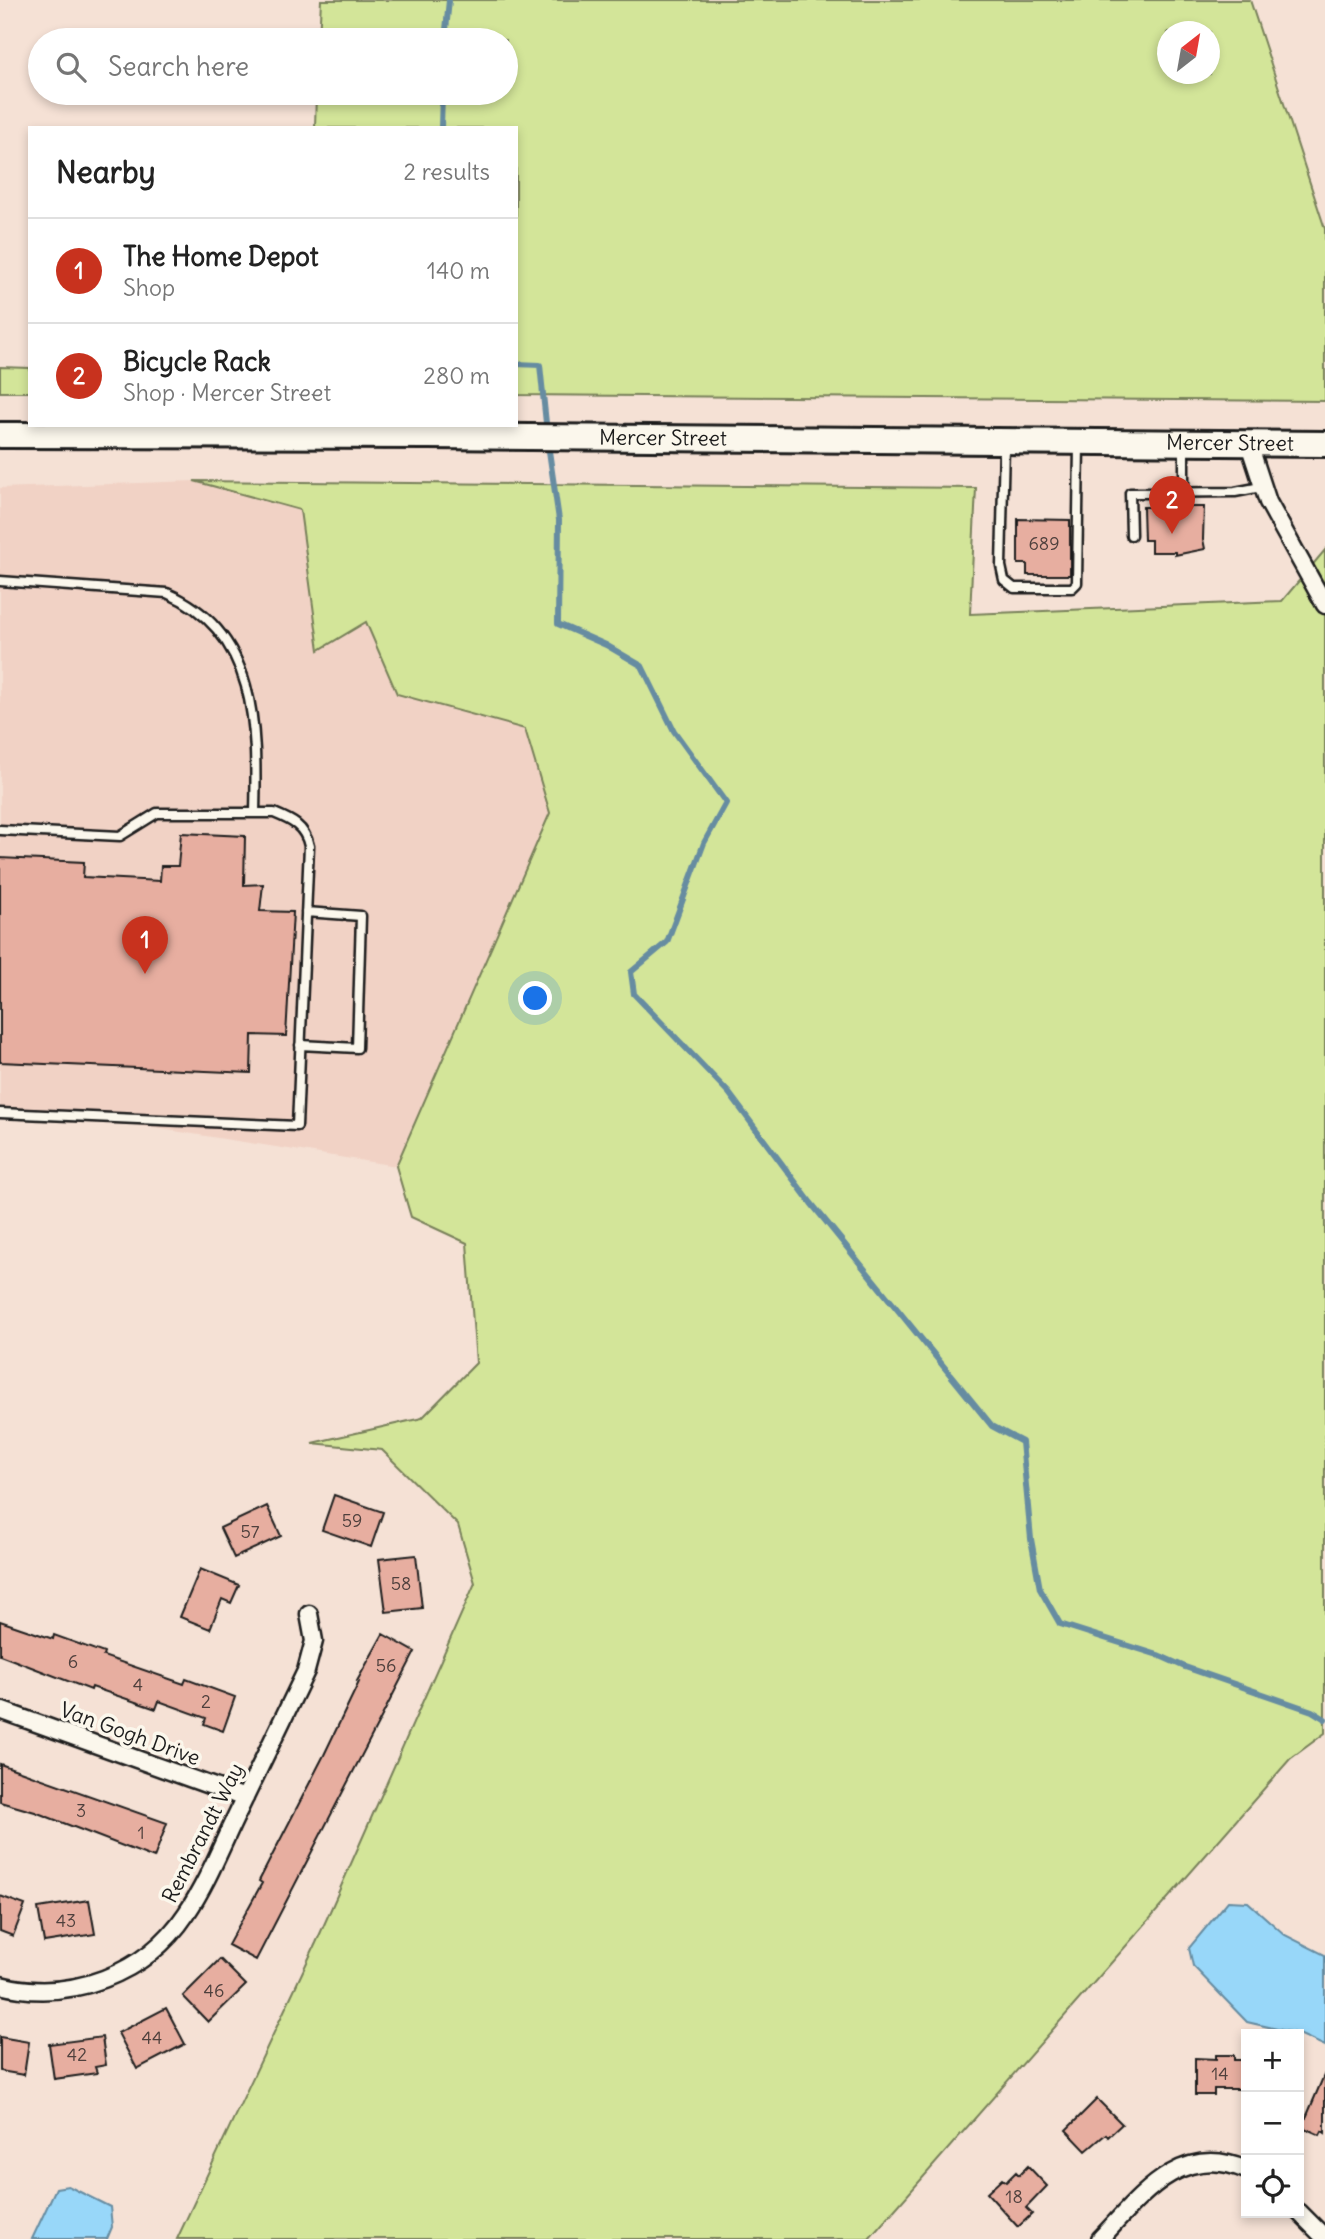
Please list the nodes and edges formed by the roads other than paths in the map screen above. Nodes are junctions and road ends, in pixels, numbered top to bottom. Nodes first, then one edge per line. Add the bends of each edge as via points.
1 (0, 435) edge
2 (1004, 441) junction
3 (1079, 442) junction
4 (1184, 443) junction
5 (1250, 444) junction
6 (1325, 444) edge
7 (1261, 487) junction
8 (1184, 494) junction
9 (1131, 535) dead end
10 (0, 581) edge
11 (1325, 606) edge
12 (255, 813) junction
13 (0, 831) edge
14 (306, 912) junction
15 (300, 1045) junction
16 (0, 1113) edge
17 (309, 1614) dead end
18 (0, 1710) edge
19 (245, 1798) junction
20 (0, 1985) edge
21 (1241, 2168) edge
22 (1304, 2217) edge
23 (1325, 2238) edge
24 (1100, 2239) edge

1 - 2 main road, Mercer Street
2 - 3 main road, Mercer Street
2 - 3 lane via 1001,566 1004,580 1026,588 1072,588 1077,583
3 - 4 main road, Mercer Street
4 - 5 main road, Mercer Street
4 - 8 lane
5 - 6 main road, Mercer Street
5 - 7 street
7 - 8 lane
7 - 11 street
8 - 9 lane via 1130,493
10 - 12 lane via 167,593 201,614 238,660 254,717
12 - 13 lane via 157,813 120,836
12 - 14 lane via 274,813 303,829 309,846
14 - 15 lane
14 - 15 lane via 361,916 357,1048
15 - 16 lane via 297,1126
17 - 19 street, Rembrandt Way via 314,1641 311,1658
18 - 19 street, Van Gogh Drive
19 - 20 street, Rembrandt Way via 192,1904 174,1931 149,1954 113,1975 76,1987 48,1991
21 - 24 street via 1215,2161 1175,2170 1147,2191
22 - 23 street

